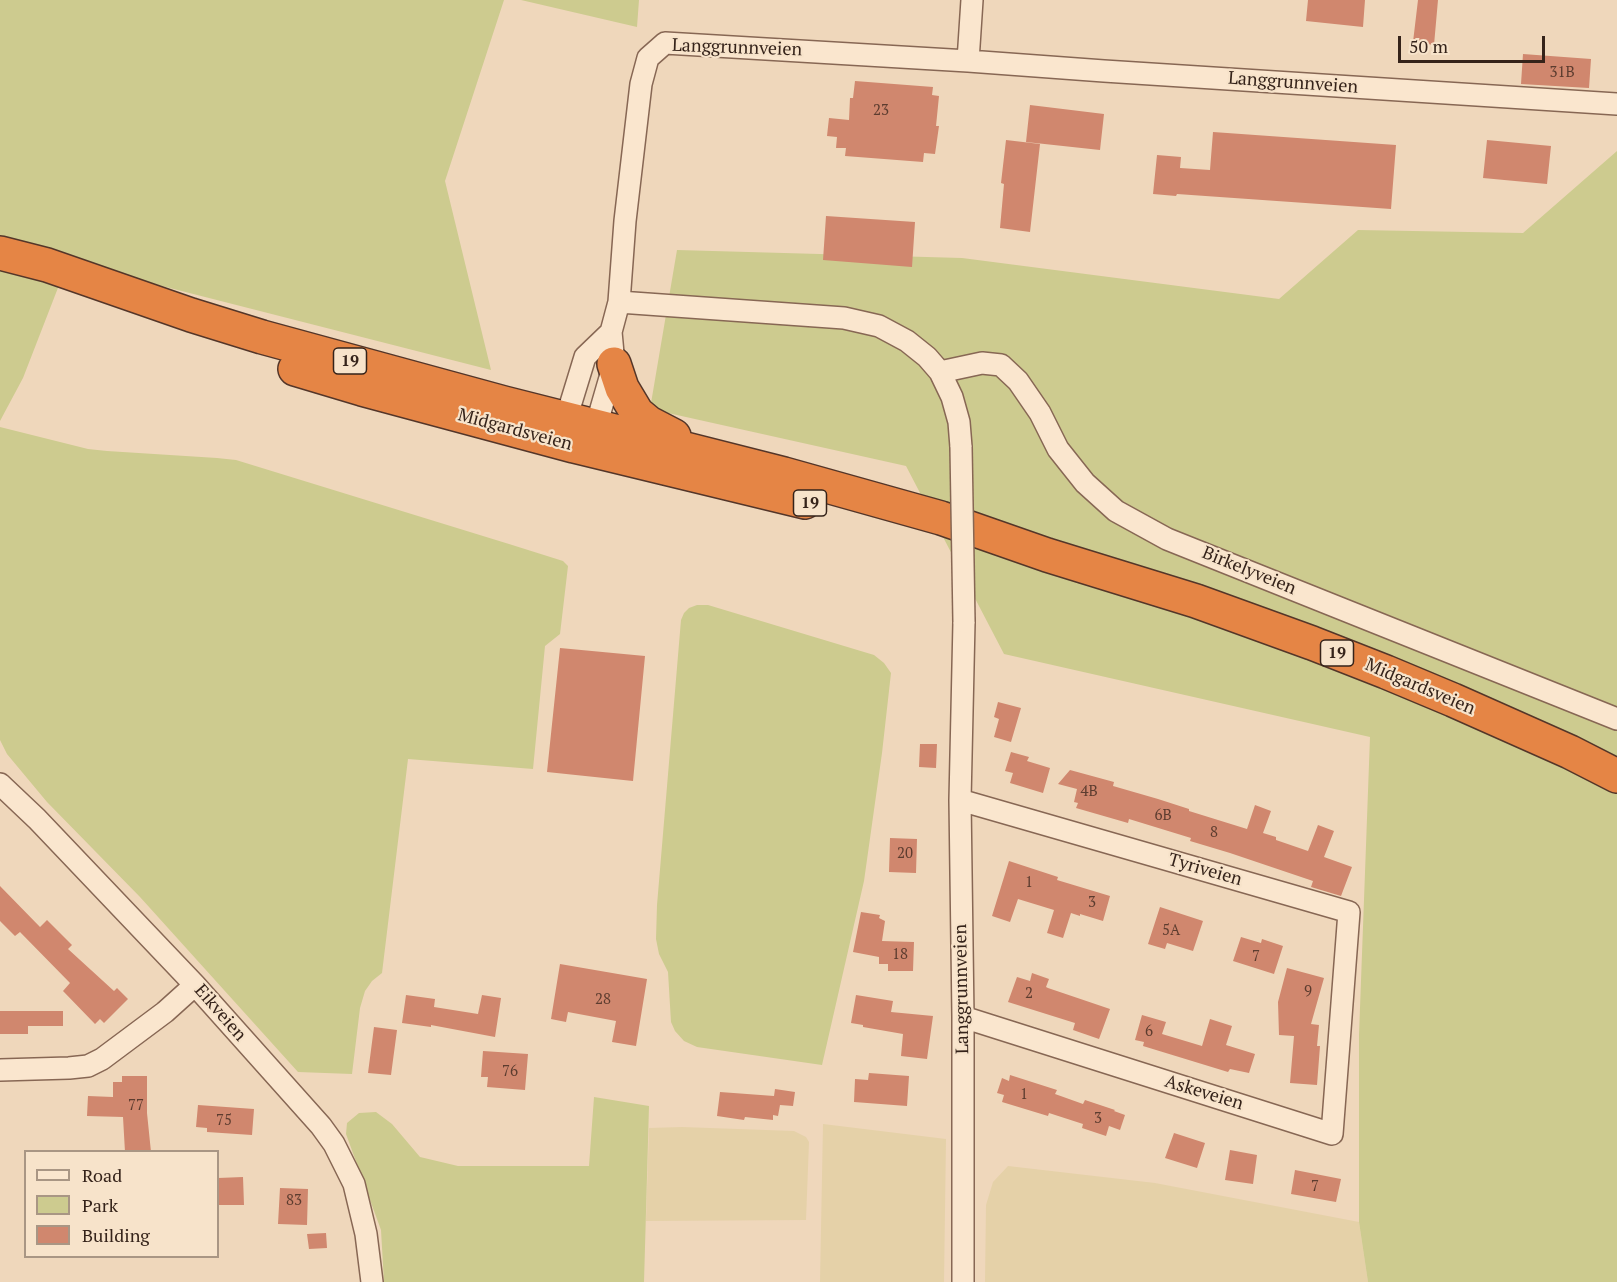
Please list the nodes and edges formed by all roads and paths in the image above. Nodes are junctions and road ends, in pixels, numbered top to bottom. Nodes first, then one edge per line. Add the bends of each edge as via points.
1 (972, 0) edge
2 (968, 60) junction
3 (1617, 104) edge
4 (0, 254) edge
5 (619, 302) junction
6 (611, 332) junction
7 (614, 364) junction
8 (940, 372) junction
9 (579, 431) junction
10 (705, 453) junction
11 (1047, 555) junction
12 (1617, 719) edge
13 (1617, 776) edge
14 (0, 784) edge
15 (960, 800) junction
16 (195, 985) junction
17 (1341, 1016) joint
18 (963, 1017) junction
19 (0, 1070) edge
20 (372, 1282) edge
21 (963, 1282) edge

1 - 2 street
2 - 3 street, Langgrunnveien
2 - 5 street, Langgrunnveien via 665,43 648,58 641,84
4 - 9 highway, Midgardsveien / 19 via 41,278 262,359 362,389
5 - 6 street, Langgrunnveien
5 - 8 street via 844,318 879,326 907,341
6 - 7 street, Langgrunnveien
6 - 9 street via 585,357
7 - 9 street, Langgrunnveien
7 - 10 highway, 19 via 622,388 638,413
8 - 12 street, Birkelyveien via 982,363 1000,365 1018,381 1058,449 1085,483 1116,511 1167,539
8 - 15 street, Langgrunnveien, bridge via 959,422 961,447 964,622
9 - 10 highway, Midgardsveien / 19
9 - 11 highway, Midgardsveien / 19 via 940,536
10 - 11 highway, Midgardsveien / 19 via 941,518
11 - 13 highway, Midgardsveien / 19 via 1197,601 1386,672
14 - 16 street, Eikveien
15 - 17 street, Tyriveien via 1349,912
15 - 18 street, Langgrunnveien
16 - 19 street via 165,1012 88,1066
16 - 20 street, Eikveien via 334,1144 354,1184
17 - 18 street, Askeveien via 1332,1134
18 - 21 street, Langgrunnveien

